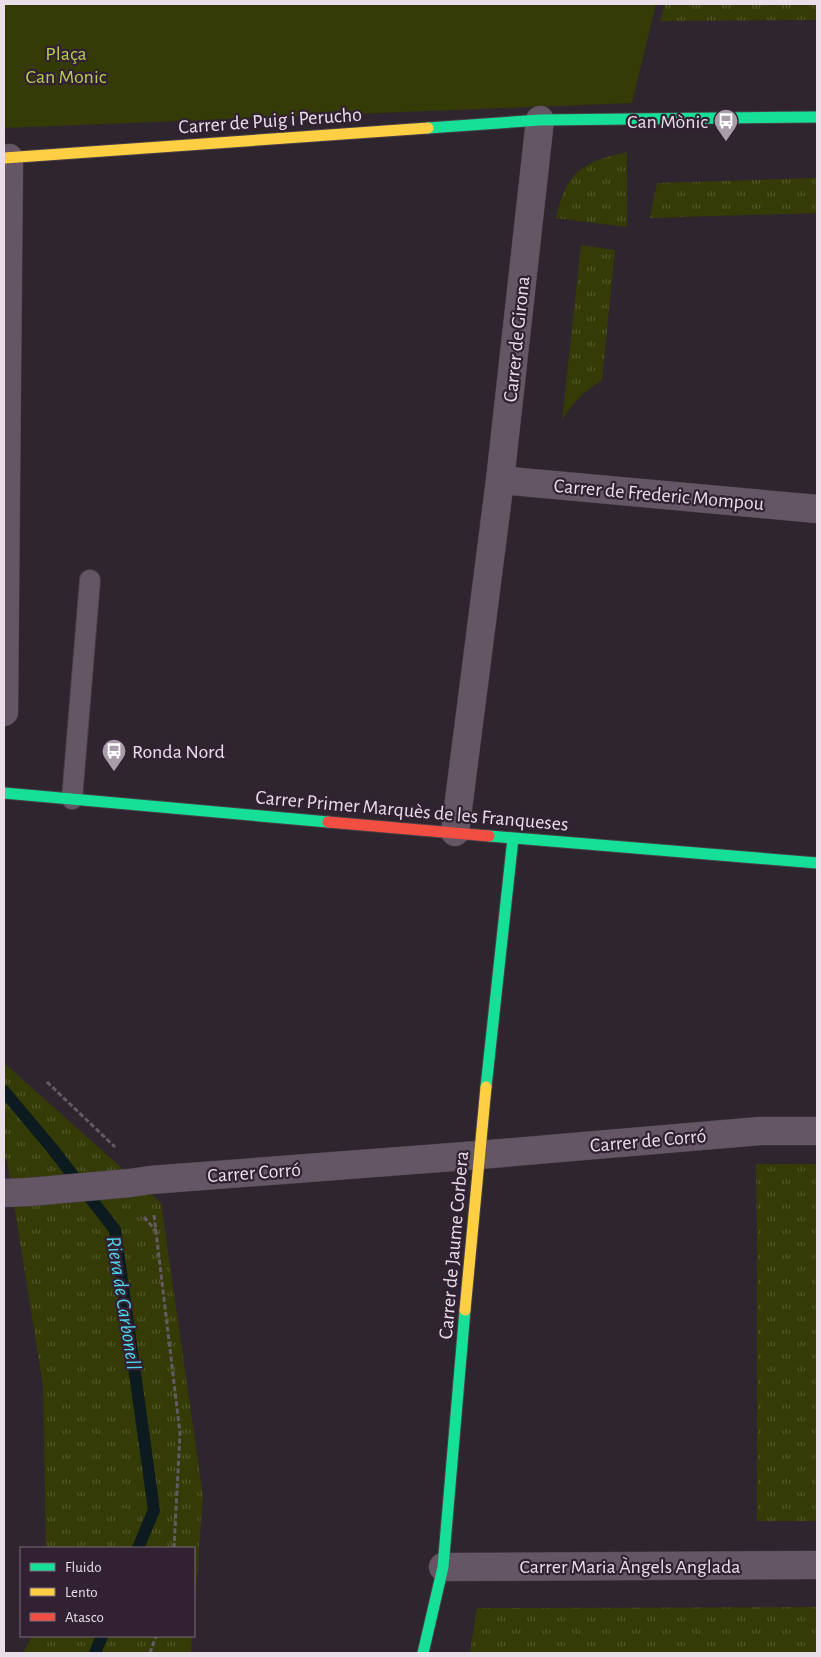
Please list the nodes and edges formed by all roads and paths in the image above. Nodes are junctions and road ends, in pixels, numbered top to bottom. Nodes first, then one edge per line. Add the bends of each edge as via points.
1 (817, 116) edge
2 (540, 120) junction
3 (6, 158) edge
4 (500, 480) junction
5 (817, 509) edge
6 (90, 580) dead end
7 (4, 712) edge
8 (4, 793) edge
9 (72, 799) junction
10 (455, 832) junction
11 (513, 838) junction
12 (817, 863) edge
13 (47, 1082) dead end
14 (817, 1131) edge
15 (479, 1155) junction
16 (140, 1182) junction
17 (16, 1193) edge
18 (174, 1547) edge
19 (817, 1565) edge
20 (443, 1567) junction
21 (156, 1637) edge
22 (150, 1653) edge
23 (423, 1653) edge

1 - 2 street
2 - 3 street, Carrer de Puig i Perucho
2 - 4 street, Carrer de Girona
3 - 7 street
4 - 5 street, Carrer de Frederic Mompou
4 - 10 street, Carrer de Girona
6 - 9 lane
8 - 9 street, Carrer Primer Marquès de les Franqueses
9 - 10 street, Carrer Primer Marquès de les Franqueses
10 - 11 street, Carrer Primer Marquès de les Franqueses
11 - 12 street, Carrer Primer Marquès de les Franqueses
11 - 15 street, Carrer de Jaume Corbera
13 - 16 path
14 - 15 street, Carrer de Corró via 760,1130
15 - 16 street, Carrer Corró
15 - 20 street, Carrer de Jaume Corbera
16 - 17 street, Carrer Corró, bridge
16 - 18 path via 180,1433
19 - 20 street, Carrer Maria Àngels Anglada
20 - 23 street, Carrer de Jaume Corbera
21 - 22 path

